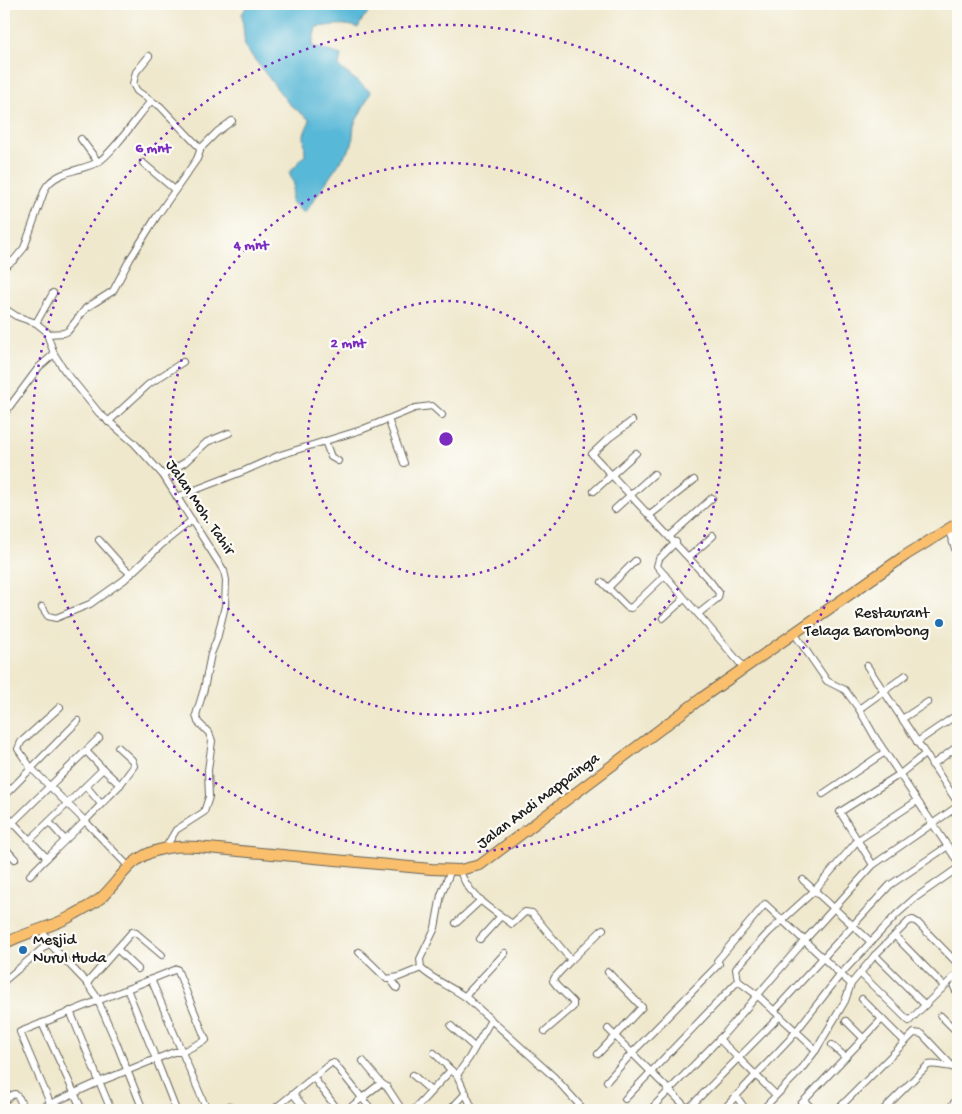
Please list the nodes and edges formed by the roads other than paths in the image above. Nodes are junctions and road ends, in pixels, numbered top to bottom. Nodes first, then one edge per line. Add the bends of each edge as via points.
1 (149, 56) dead end
2 (151, 101) junction
3 (232, 120) dead end
4 (81, 139) dead end
5 (200, 149) junction
6 (98, 162) junction
7 (143, 162) dead end
8 (175, 190) junction
9 (4, 268) edge
10 (53, 293) dead end
11 (4, 308) edge
12 (36, 323) junction
13 (48, 334) junction
14 (54, 354) junction
15 (183, 362) dead end
16 (4, 414) edge
17 (442, 415) dead end
18 (388, 420) junction
19 (632, 420) dead end
20 (108, 422) junction
21 (229, 432) dead end
22 (325, 441) junction
23 (636, 453) dead end
24 (338, 461) dead end
25 (404, 463) dead end
26 (654, 474) dead end
27 (163, 475) junction
28 (612, 475) junction
29 (694, 480) dead end
30 (594, 491) dead end
31 (631, 494) junction
32 (177, 497) junction
33 (712, 498) dead end
34 (615, 509) dead end
35 (650, 515) junction
36 (192, 520) junction
37 (958, 523) edge
38 (948, 529) junction
39 (670, 536) junction
40 (713, 536) dead end
41 (100, 540) dead end
42 (676, 542) junction
43 (689, 557) junction
44 (958, 557) edge
45 (635, 561) dead end
46 (131, 574) junction
47 (665, 575) junction
48 (602, 582) dead end
49 (608, 588) junction
50 (684, 598) junction
51 (42, 607) dead end
52 (698, 614) junction
53 (663, 618) dead end
54 (794, 633) junction
55 (867, 666) dead end
56 (744, 668) junction
57 (906, 675) dead end
58 (884, 691) junction
59 (928, 702) dead end
60 (60, 707) dead end
61 (860, 709) junction
62 (958, 714) edge
63 (902, 719) junction
64 (78, 720) dead end
65 (99, 738) dead end
66 (917, 742) junction
67 (118, 746) dead end
68 (958, 746) edge
69 (86, 751) junction
70 (885, 752) junction
71 (925, 754) junction
72 (932, 765) junction
73 (31, 768) junction
74 (103, 768) junction
75 (900, 774) junction
76 (120, 785) junction
77 (49, 786) junction
78 (86, 786) junction
79 (822, 794) dead end
80 (4, 796) edge
81 (917, 801) junction
82 (102, 804) junction
83 (67, 805) junction
84 (958, 808) edge
85 (4, 813) edge
86 (85, 821) junction
87 (13, 822) junction
88 (49, 822) junction
89 (933, 823) junction
90 (4, 831) edge
91 (30, 840) junction
92 (65, 840) junction
93 (858, 840) junction
94 (948, 846) junction
95 (166, 847) junction
96 (4, 848) edge
97 (47, 858) junction
98 (16, 859) dead end
99 (958, 862) edge
100 (872, 866) junction
101 (128, 867) junction
102 (958, 868) edge
103 (456, 870) junction
104 (30, 875) dead end
105 (803, 880) dead end
106 (814, 891) junction
107 (481, 900) junction
108 (834, 908) junction
109 (501, 916) junction
110 (784, 919) junction
111 (456, 923) dead end
112 (852, 926) junction
113 (41, 928) junction
114 (603, 929) dead end
115 (895, 936) junction
116 (480, 938) dead end
117 (805, 940) junction
118 (871, 942) junction
119 (49, 943) junction
120 (4, 944) edge
121 (117, 950) junction
122 (359, 952) dead end
123 (505, 953) dead end
124 (162, 955) dead end
125 (875, 955) junction
126 (824, 958) junction
127 (571, 960) junction
128 (958, 964) edge
129 (421, 968) junction
130 (138, 969) dead end
131 (608, 972) dead end
132 (860, 973) junction
133 (958, 973) edge
134 (841, 974) junction
135 (151, 979) junction
136 (390, 979) junction
137 (4, 981) edge
138 (738, 981) junction
139 (958, 981) edge
140 (86, 983) junction
141 (851, 984) junction
142 (944, 986) junction
143 (397, 988) dead end
144 (127, 989) junction
145 (757, 995) junction
146 (958, 995) edge
147 (465, 996) junction
148 (862, 999) dead end
149 (98, 1001) junction
150 (925, 1005) junction
151 (70, 1011) junction
152 (777, 1014) junction
153 (941, 1016) dead end
154 (882, 1019) junction
155 (491, 1020) junction
156 (846, 1021) dead end
157 (42, 1023) junction
158 (451, 1026) dead end
159 (608, 1029) dead end
160 (545, 1031) dead end
161 (796, 1031) junction
162 (958, 1033) edge
163 (615, 1036) junction
164 (863, 1038) junction
165 (719, 1039) junction
166 (905, 1042) junction
167 (832, 1045) dead end
168 (474, 1047) junction
169 (816, 1050) junction
170 (182, 1052) junction
171 (434, 1053) dead end
172 (632, 1053) junction
173 (598, 1054) dead end
174 (844, 1057) junction
175 (739, 1058) junction
176 (156, 1060) junction
177 (363, 1061) dead end
178 (956, 1064) edge
179 (451, 1070) junction
180 (128, 1071) junction
181 (651, 1072) junction
182 (958, 1073) edge
183 (457, 1075) junction
184 (413, 1076) dead end
185 (756, 1076) junction
186 (313, 1077) junction
187 (607, 1081) dead end
188 (99, 1082) junction
189 (381, 1083) junction
190 (668, 1090) junction
191 (430, 1091) junction
192 (75, 1093) junction
193 (466, 1093) junction
194 (293, 1094) junction
195 (776, 1094) junction
196 (736, 1096) junction
197 (362, 1098) junction
198 (958, 1098) edge
199 (625, 1099) dead end
200 (4, 1101) edge
201 (804, 1101) junction
202 (798, 1106) dead end
203 (52, 1107) edge
204 (744, 1108) edge
205 (24, 1110) edge
206 (37, 1110) edge
207 (82, 1110) edge
208 (111, 1110) edge
209 (143, 1110) edge
210 (176, 1110) edge
211 (207, 1110) edge
212 (273, 1110) edge
213 (306, 1110) edge
214 (338, 1110) edge
215 (347, 1110) edge
216 (372, 1110) edge
217 (402, 1110) edge
218 (414, 1110) edge
219 (450, 1110) edge
220 (473, 1110) edge
221 (584, 1110) edge
222 (650, 1110) edge
223 (688, 1110) edge
224 (723, 1110) edge
225 (737, 1110) edge
226 (762, 1110) edge
227 (814, 1110) edge
228 (837, 1110) edge
229 (883, 1110) edge
230 (948, 1110) edge

1 - 2 street via 136,72 133,84
2 - 5 street via 164,110
2 - 6 street
3 - 5 street
4 - 6 street
5 - 8 street via 198,159
6 - 9 street via 50,181 24,248
7 - 8 street
8 - 13 street via 113,291 86,308 68,331
10 - 12 street
11 - 12 street
12 - 13 street
13 - 14 street, Jalan Moh. Tahir
14 - 16 street
14 - 20 street, Jalan Moh. Tahir
15 - 20 street via 150,384
17 - 18 street via 432,406 412,409
18 - 22 street
18 - 25 street
19 - 28 street via 592,454
20 - 27 street, Jalan Moh. Tahir via 134,443
21 - 27 street via 207,442 184,463
22 - 24 street via 330,457
22 - 32 street via 280,455
23 - 28 street
26 - 31 street
27 - 32 street, Jalan Moh. Tahir
28 - 30 street
28 - 31 street
29 - 35 street
31 - 34 street
31 - 35 street
32 - 36 street, Jalan Moh. Tahir
33 - 39 street
35 - 39 street
36 - 46 street
36 - 95 street, Jalan Moh. Tahir via 224,571 226,593 196,715 212,741 208,770 210,797 204,812 176,830
37 - 38 main road, Jalan Andi Mappainga
38 - 44 street
38 - 54 main road, Jalan Andi Mappainga
39 - 42 street
40 - 43 street
41 - 46 street
42 - 43 street
42 - 47 street via 657,563
43 - 52 street via 719,593 718,598
45 - 49 street
46 - 51 street via 90,604 62,617 50,618
47 - 49 street via 630,608
47 - 50 street
48 - 49 street
50 - 52 street
50 - 53 street
52 - 56 street
54 - 56 main road, Jalan Andi Mappainga
54 - 61 street via 827,681 845,690
55 - 58 street
56 - 103 main road, Jalan Andi Mappainga via 493,857 475,867
57 - 58 street
58 - 61 street
58 - 63 street
59 - 63 street
60 - 73 street via 19,746 19,752
61 - 70 street
62 - 66 street
63 - 66 street
64 - 73 street
65 - 69 street
66 - 71 street
67 - 76 street via 134,766
68 - 72 street
69 - 74 street
69 - 77 street
70 - 75 street
70 - 79 street
71 - 72 street
71 - 75 street
72 - 84 street
73 - 77 street
73 - 80 street
74 - 76 street
74 - 78 street
75 - 81 street
75 - 93 street via 840,814
76 - 82 street
77 - 83 street
77 - 87 street
78 - 82 street
78 - 83 street
81 - 89 street
81 - 93 street
82 - 86 street
83 - 86 street
83 - 88 street
84 - 89 street
85 - 87 street
86 - 92 street
86 - 101 street
87 - 90 street
87 - 91 street
88 - 91 street
88 - 92 street
89 - 94 street
89 - 100 street
91 - 97 street
92 - 97 street
93 - 100 street
93 - 106 street
94 - 99 street
94 - 112 street via 895,881
95 - 101 main road, Jalan Andi Mappainga via 149,853
95 - 103 main road, Jalan Andi Mappainga via 205,847
96 - 98 street
97 - 104 street
100 - 108 street
101 - 113 main road, Jalan Andi Mappainga via 95,902 62,922
102 - 118 street via 910,901
103 - 107 street
103 - 129 street via 442,895 435,928 420,959
105 - 106 street
106 - 108 street
106 - 110 street
107 - 109 street
107 - 111 street
108 - 112 street
108 - 117 street
109 - 116 street
109 - 127 street via 512,924 525,912 530,912
110 - 117 street
110 - 138 street via 738,966
110 - 172 street via 765,904 716,961 719,964
112 - 118 street
112 - 126 street
113 - 119 street
113 - 120 main road, Jalan Andi Mappainga
114 - 127 street
115 - 125 street
115 - 128 street via 913,920
115 - 142 street
117 - 126 street
117 - 145 street
118 - 134 street
119 - 137 street
119 - 140 street
121 - 124 street via 135,932
121 - 130 street
121 - 140 street
122 - 136 street
123 - 147 street
125 - 132 street
125 - 150 street
126 - 134 street
126 - 152 street
127 - 160 street via 554,981 573,1002 573,1007
129 - 136 street
129 - 147 street
131 - 163 street via 642,1007
132 - 141 street
132 - 150 street via 909,1021
133 - 142 street
134 - 141 street
134 - 161 street
135 - 144 street
135 - 170 street
135 - 170 street via 177,969 206,1040
136 - 143 street
138 - 145 street
138 - 181 street
139 - 146 street via 954,987
140 - 149 street
141 - 169 street via 845,1001
142 - 150 street
144 - 149 street
144 - 176 street
145 - 152 street
145 - 165 street
147 - 155 street
148 - 154 street
149 - 151 street
149 - 180 street
151 - 157 street
151 - 188 street
152 - 161 street
152 - 175 street
153 - 162 street
154 - 164 street
154 - 166 street
155 - 168 street
155 - 221 street via 554,1076
156 - 164 street
157 - 192 street
157 - 203 street via 20,1032
158 - 168 street
159 - 163 street
161 - 169 street
161 - 185 street
163 - 172 street
163 - 173 street
164 - 174 street
165 - 175 street
165 - 190 street
166 - 178 street via 919,1032
166 - 228 street
167 - 174 street
168 - 183 street
169 - 195 street
170 - 176 street
170 - 211 street
171 - 179 street
172 - 181 street
172 - 187 street
174 - 201 street
175 - 185 street
175 - 223 street
176 - 180 street
176 - 210 street
177 - 189 street
178 - 182 street
178 - 229 street via 946,1067 928,1065
179 - 183 street
179 - 191 street
180 - 188 street
180 - 209 street
181 - 190 street
181 - 199 street
183 - 193 street
184 - 191 street
185 - 195 street
185 - 196 street
186 - 194 street
186 - 197 street via 333,1063
186 - 214 street
188 - 192 street
188 - 208 street
189 - 197 street
189 - 217 street
190 - 222 street
190 - 223 street
191 - 218 street
192 - 203 street
192 - 207 street
193 - 219 street
193 - 220 street
194 - 212 street
194 - 213 street
195 - 226 street
196 - 204 street
196 - 224 street
197 - 215 street
197 - 216 street
198 - 230 street
200 - 205 street via 15,1094
201 - 202 street
201 - 227 street
203 - 206 street
204 - 225 street

